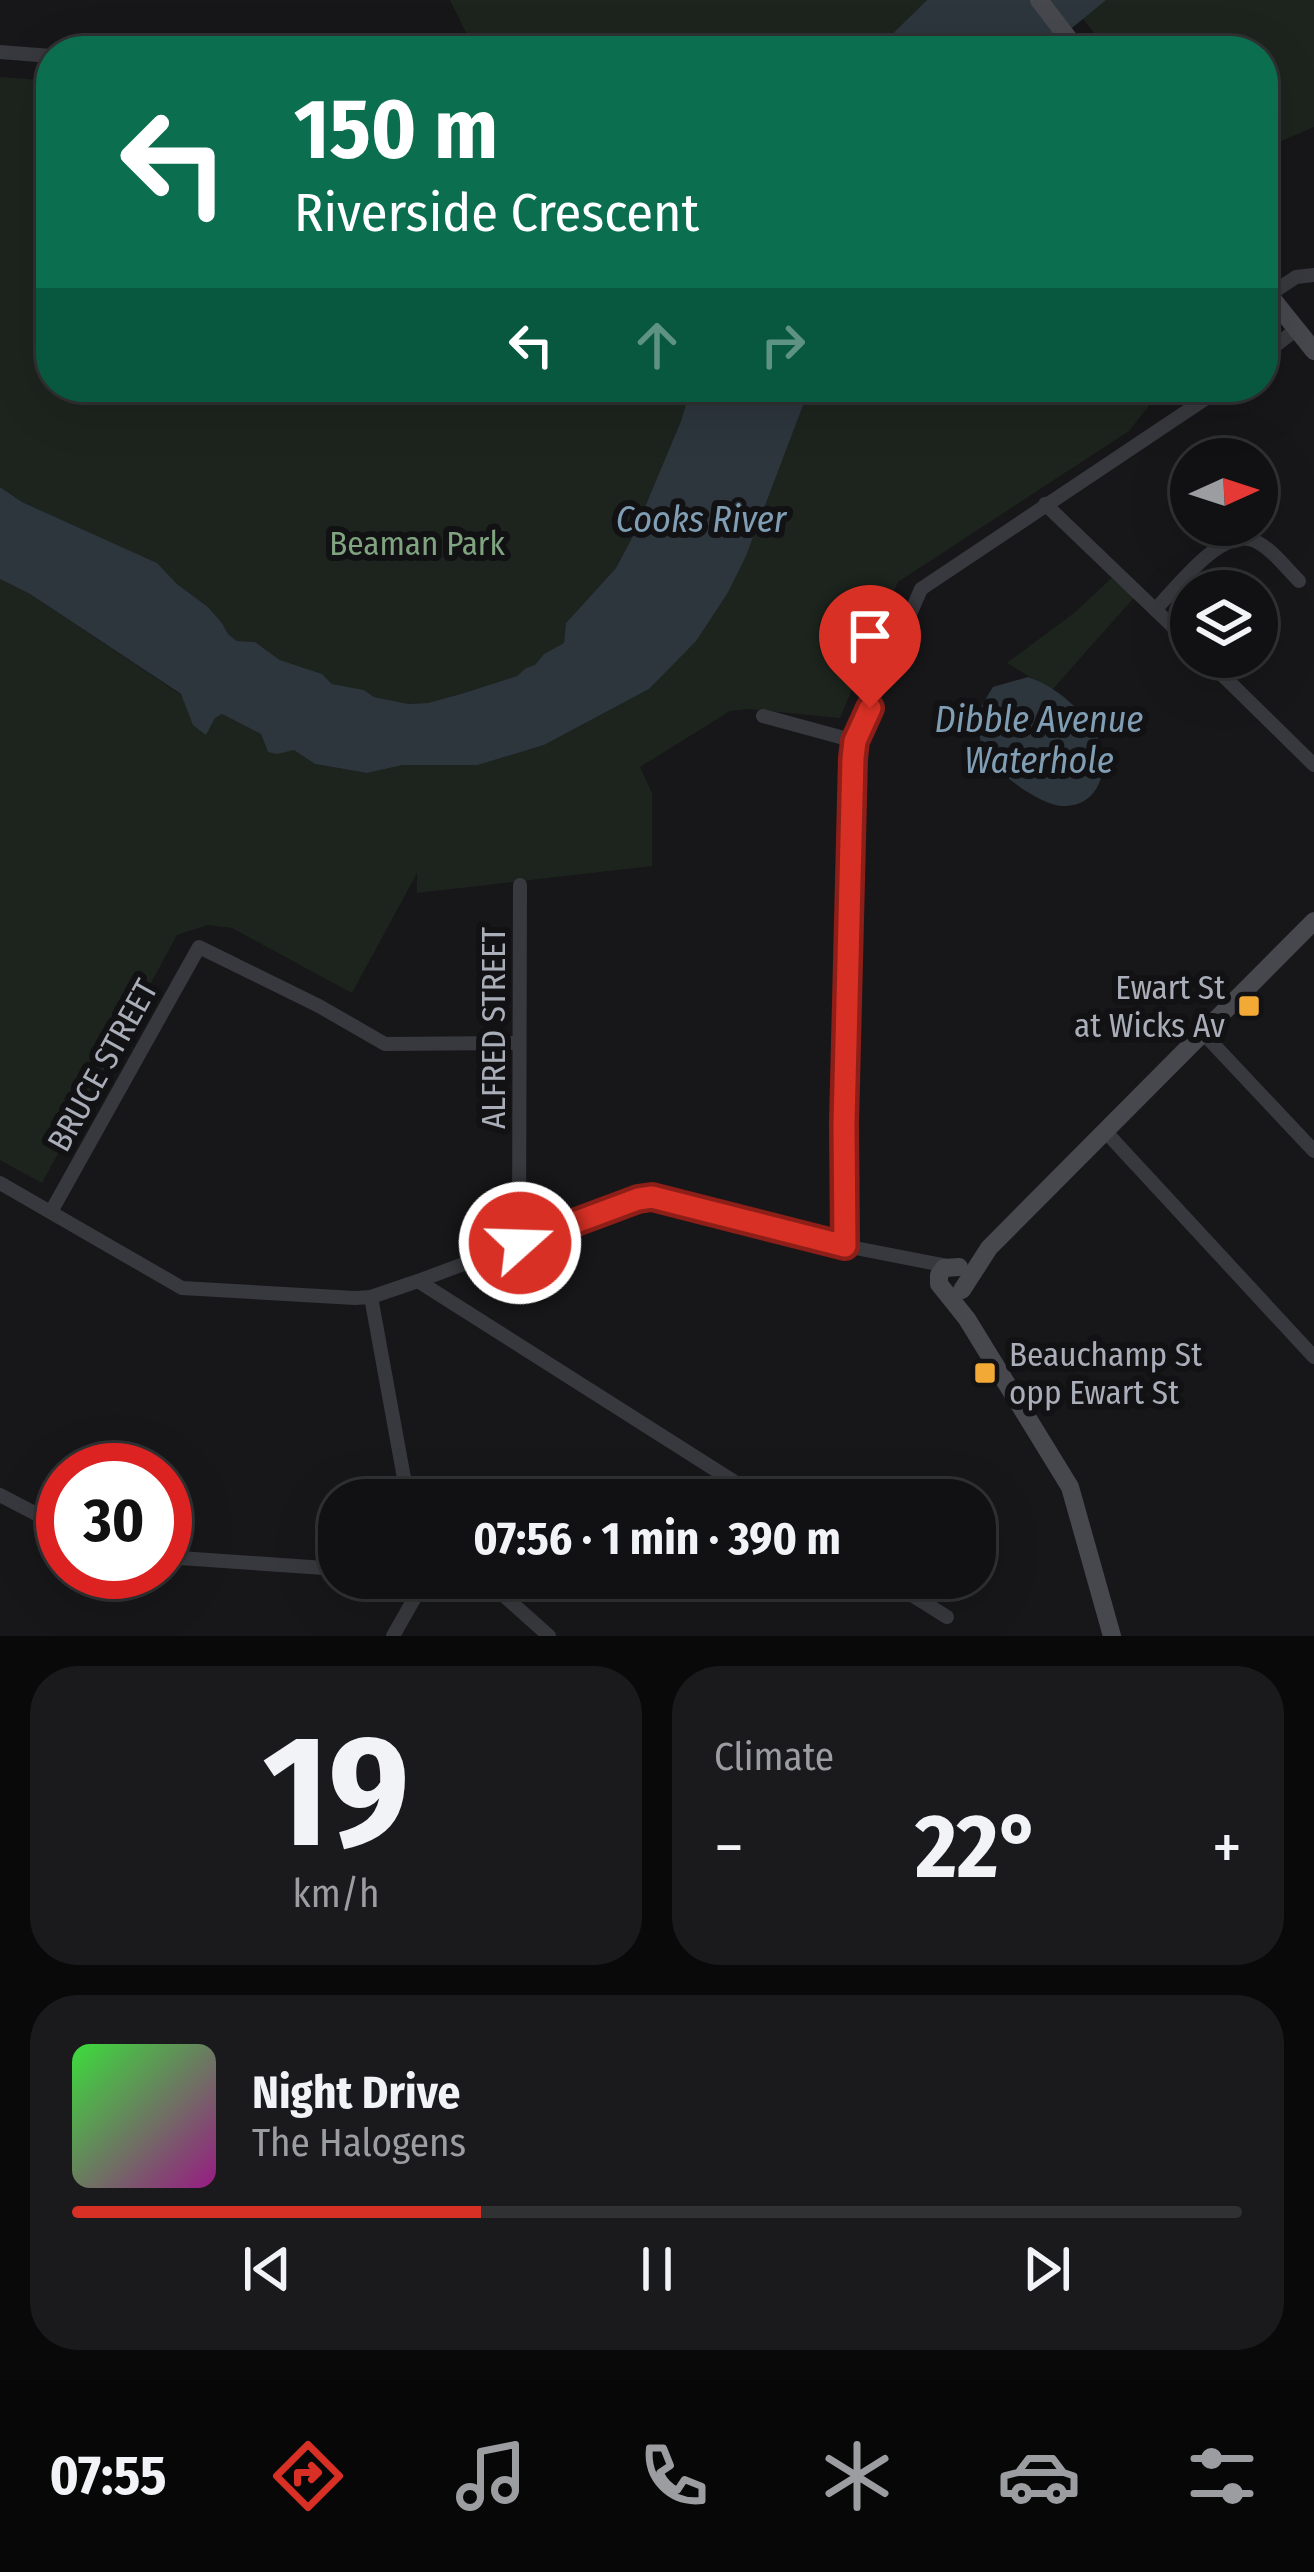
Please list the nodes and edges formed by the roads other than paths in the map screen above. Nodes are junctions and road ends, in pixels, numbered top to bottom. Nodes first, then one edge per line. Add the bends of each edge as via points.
1 (1039, 0) edge
2 (1066, 36) edge
3 (0, 52) edge
4 (36, 55) edge
5 (1314, 275) edge
6 (1278, 285) edge
7 (1278, 305) edge
8 (1297, 328) junction
9 (1278, 344) edge
10 (1314, 351) edge
11 (1200, 402) edge
12 (1045, 504) junction
13 (1299, 581) dead end
14 (1156, 609) junction
15 (1170, 623) edge
16 (1225, 678) edge
17 (763, 716) dead end
18 (855, 741) junction
19 (1314, 765) edge
20 (520, 885) dead end
21 (1314, 921) edge
22 (1203, 1033) junction
23 (519, 1043) junction
24 (1104, 1130) junction
25 (1314, 1151) edge
26 (0, 1183) edge
27 (52, 1210) junction
28 (520, 1243) junction
29 (845, 1246) junction
30 (954, 1279) junction
31 (418, 1281) junction
32 (371, 1297) junction
33 (1314, 1357) edge
34 (404, 1479) edge
35 (730, 1479) edge
36 (0, 1495) edge
37 (36, 1514) edge
38 (192, 1558) edge
39 (318, 1567) edge
40 (414, 1599) edge
41 (507, 1599) edge
42 (918, 1599) edge
43 (946, 1617) dead end
44 (393, 1636) edge
45 (549, 1636) edge
46 (1112, 1636) edge

1 - 2 street
3 - 4 street
5 - 6 street
7 - 8 street
8 - 9 street
8 - 10 street
11 - 12 street
12 - 14 street
12 - 18 street via 921,589
13 - 14 street via 1259,543 1228,540
14 - 15 street
16 - 19 street
17 - 18 street
18 - 29 street
20 - 23 street, ALFRED STREET
21 - 22 street
22 - 24 street
22 - 25 street
23 - 27 street, BRUCE STREET via 385,1044 199,947
23 - 28 street, ALFRED STREET
24 - 30 street
24 - 33 street
26 - 27 street
27 - 32 street via 182,1288
28 - 29 street via 652,1197
28 - 31 street
29 - 30 street
30 - 46 street via 967,1319 1070,1487
31 - 32 street
31 - 35 street
32 - 34 street
36 - 37 street
38 - 39 street
40 - 44 street
41 - 45 street
42 - 43 street

